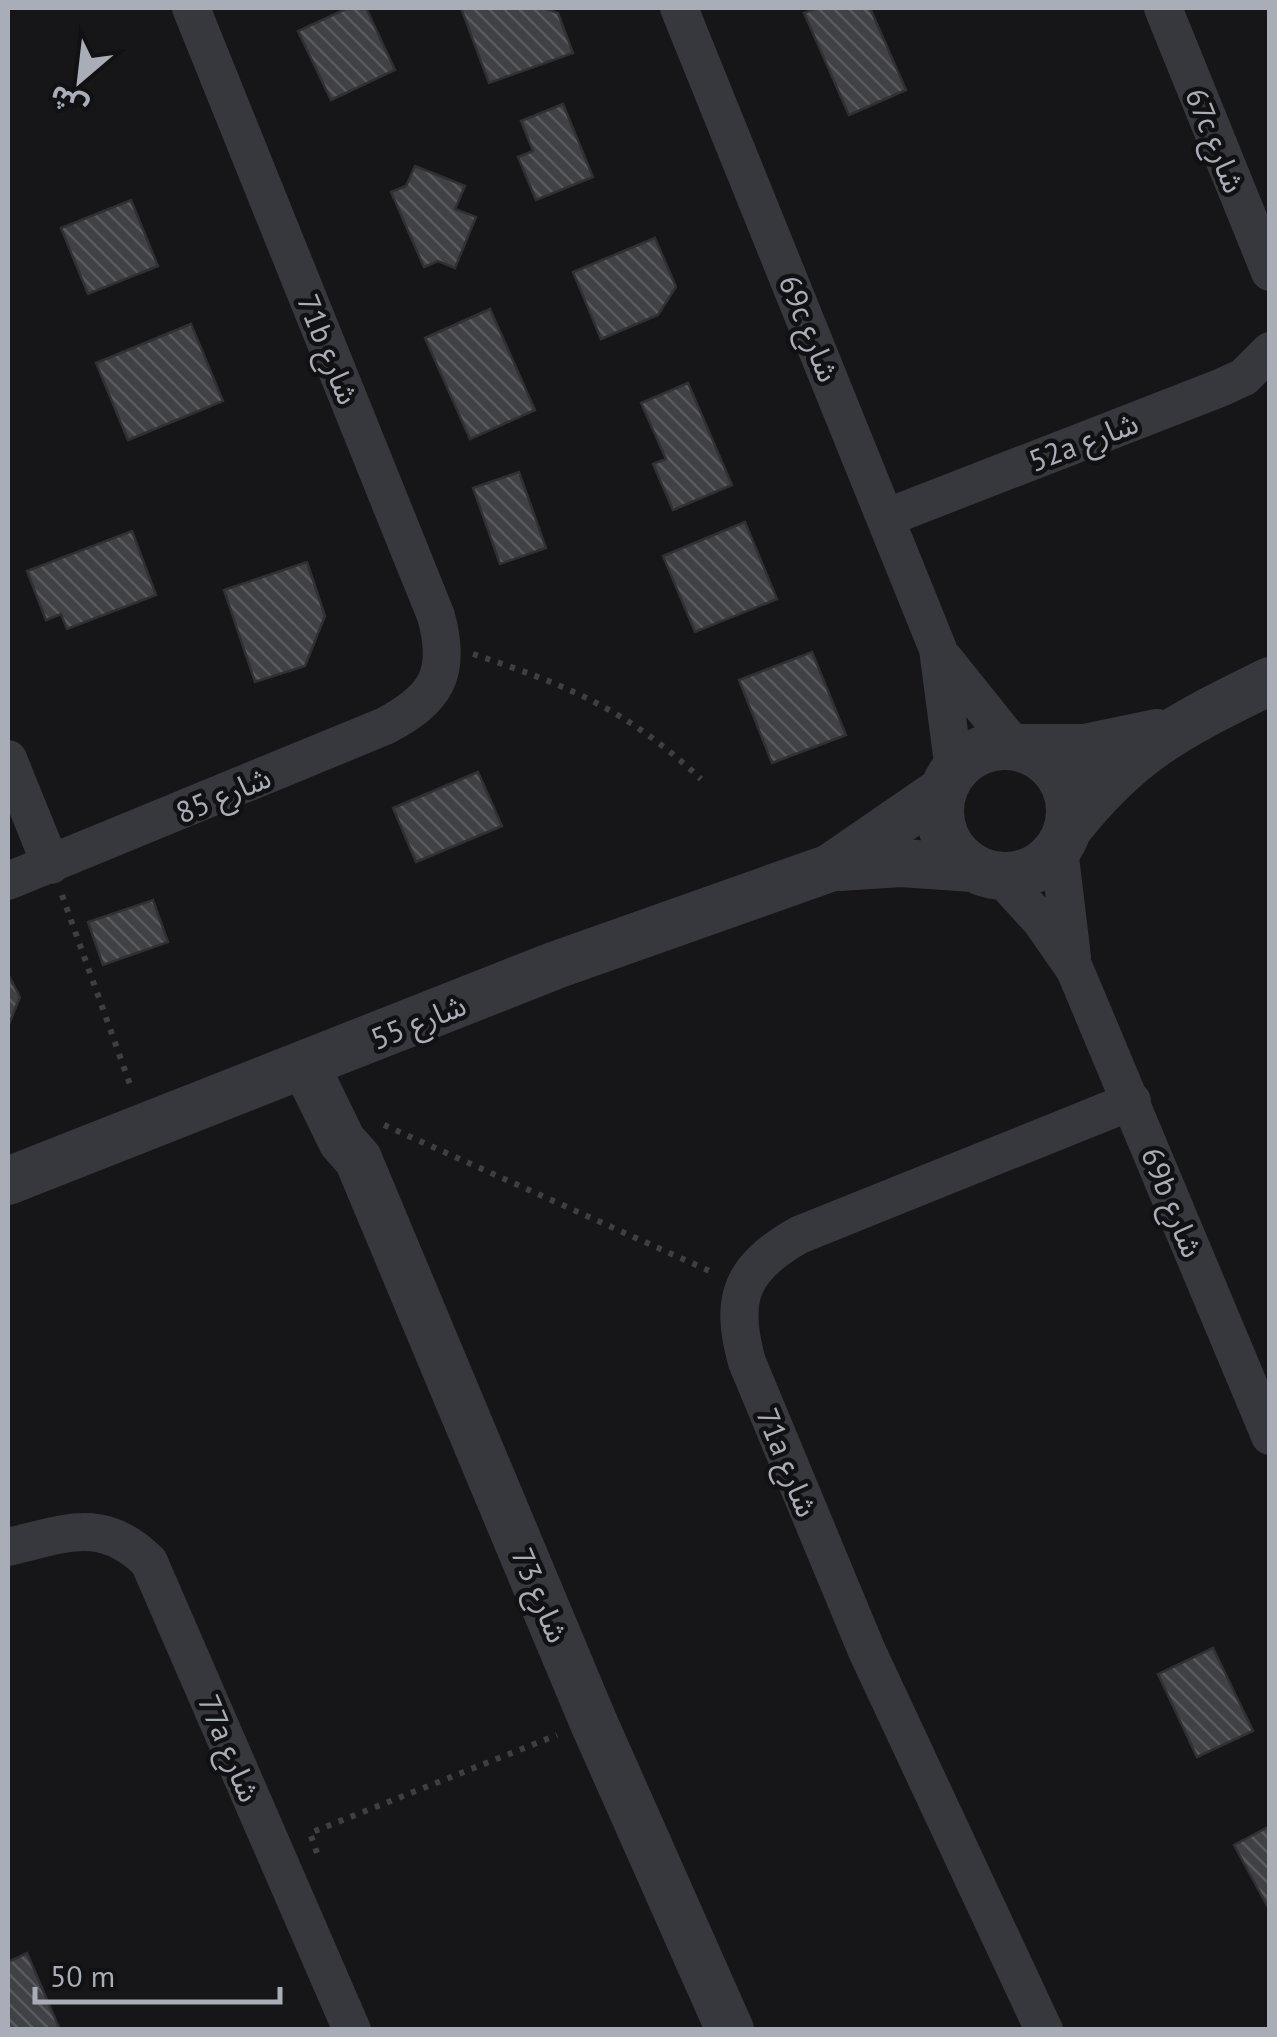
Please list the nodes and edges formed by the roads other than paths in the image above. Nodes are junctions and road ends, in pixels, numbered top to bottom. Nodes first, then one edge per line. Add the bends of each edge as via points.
1 (191, 8) edge
2 (679, 8) edge
3 (1163, 8) edge
4 (1270, 272) edge
5 (1270, 351) edge
6 (888, 517) junction
7 (938, 650) junction
8 (1270, 681) edge
9 (431, 693) joint
10 (1170, 730) junction
11 (1019, 748) junction
12 (8, 759) edge
13 (948, 781) junction
14 (1063, 839) junction
15 (51, 865) junction
16 (830, 868) junction
17 (987, 872) junction
18 (8, 881) edge
19 (1074, 970) junction
20 (317, 1062) junction
21 (1132, 1102) junction
22 (358, 1158) junction
23 (8, 1182) edge
24 (1270, 1436) edge
25 (8, 1547) edge
26 (352, 2030) edge
27 (730, 2030) edge
28 (1044, 2030) edge

1 - 9 street, 71b شارع via 444,644
2 - 6 street, 69c شارع
3 - 4 street, 67c شارع
5 - 6 street, 52a شارع via 1244,377 1220,388
6 - 7 street, 69c شارع
7 - 11 street, 69c شارع
7 - 13 street, 69c شارع
8 - 10 street
9 - 15 street, شارع 85 via 384,726
10 - 11 street via 1085,748
10 - 14 street via 1111,778
11 - 13 street via 992,747 970,756
11 - 14 street via 1057,772 1068,800
12 - 15 street
13 - 16 street, شارع 55
13 - 17 street via 939,813 944,835 955,854
14 - 17 street via 1043,864 1023,874
14 - 19 street, 69b شارع
15 - 18 street, شارع 85
16 - 17 street, شارع 55 via 901,862
16 - 20 street, شارع 55 via 556,965
17 - 19 street, 69b شارع via 1041,921
19 - 21 street, 69b شارع
20 - 22 street, شارع 73 via 342,1141
20 - 22 street, شارع 73 via 348,1109
20 - 23 street, شارع 55
21 - 24 street, 69b شارع
21 - 28 street, 71a شارع via 765,1254 743,1286 736,1324 798,1489
22 - 27 street, شارع 73
25 - 26 street, 77a شارع via 82,1530 107,1532 149,1562

